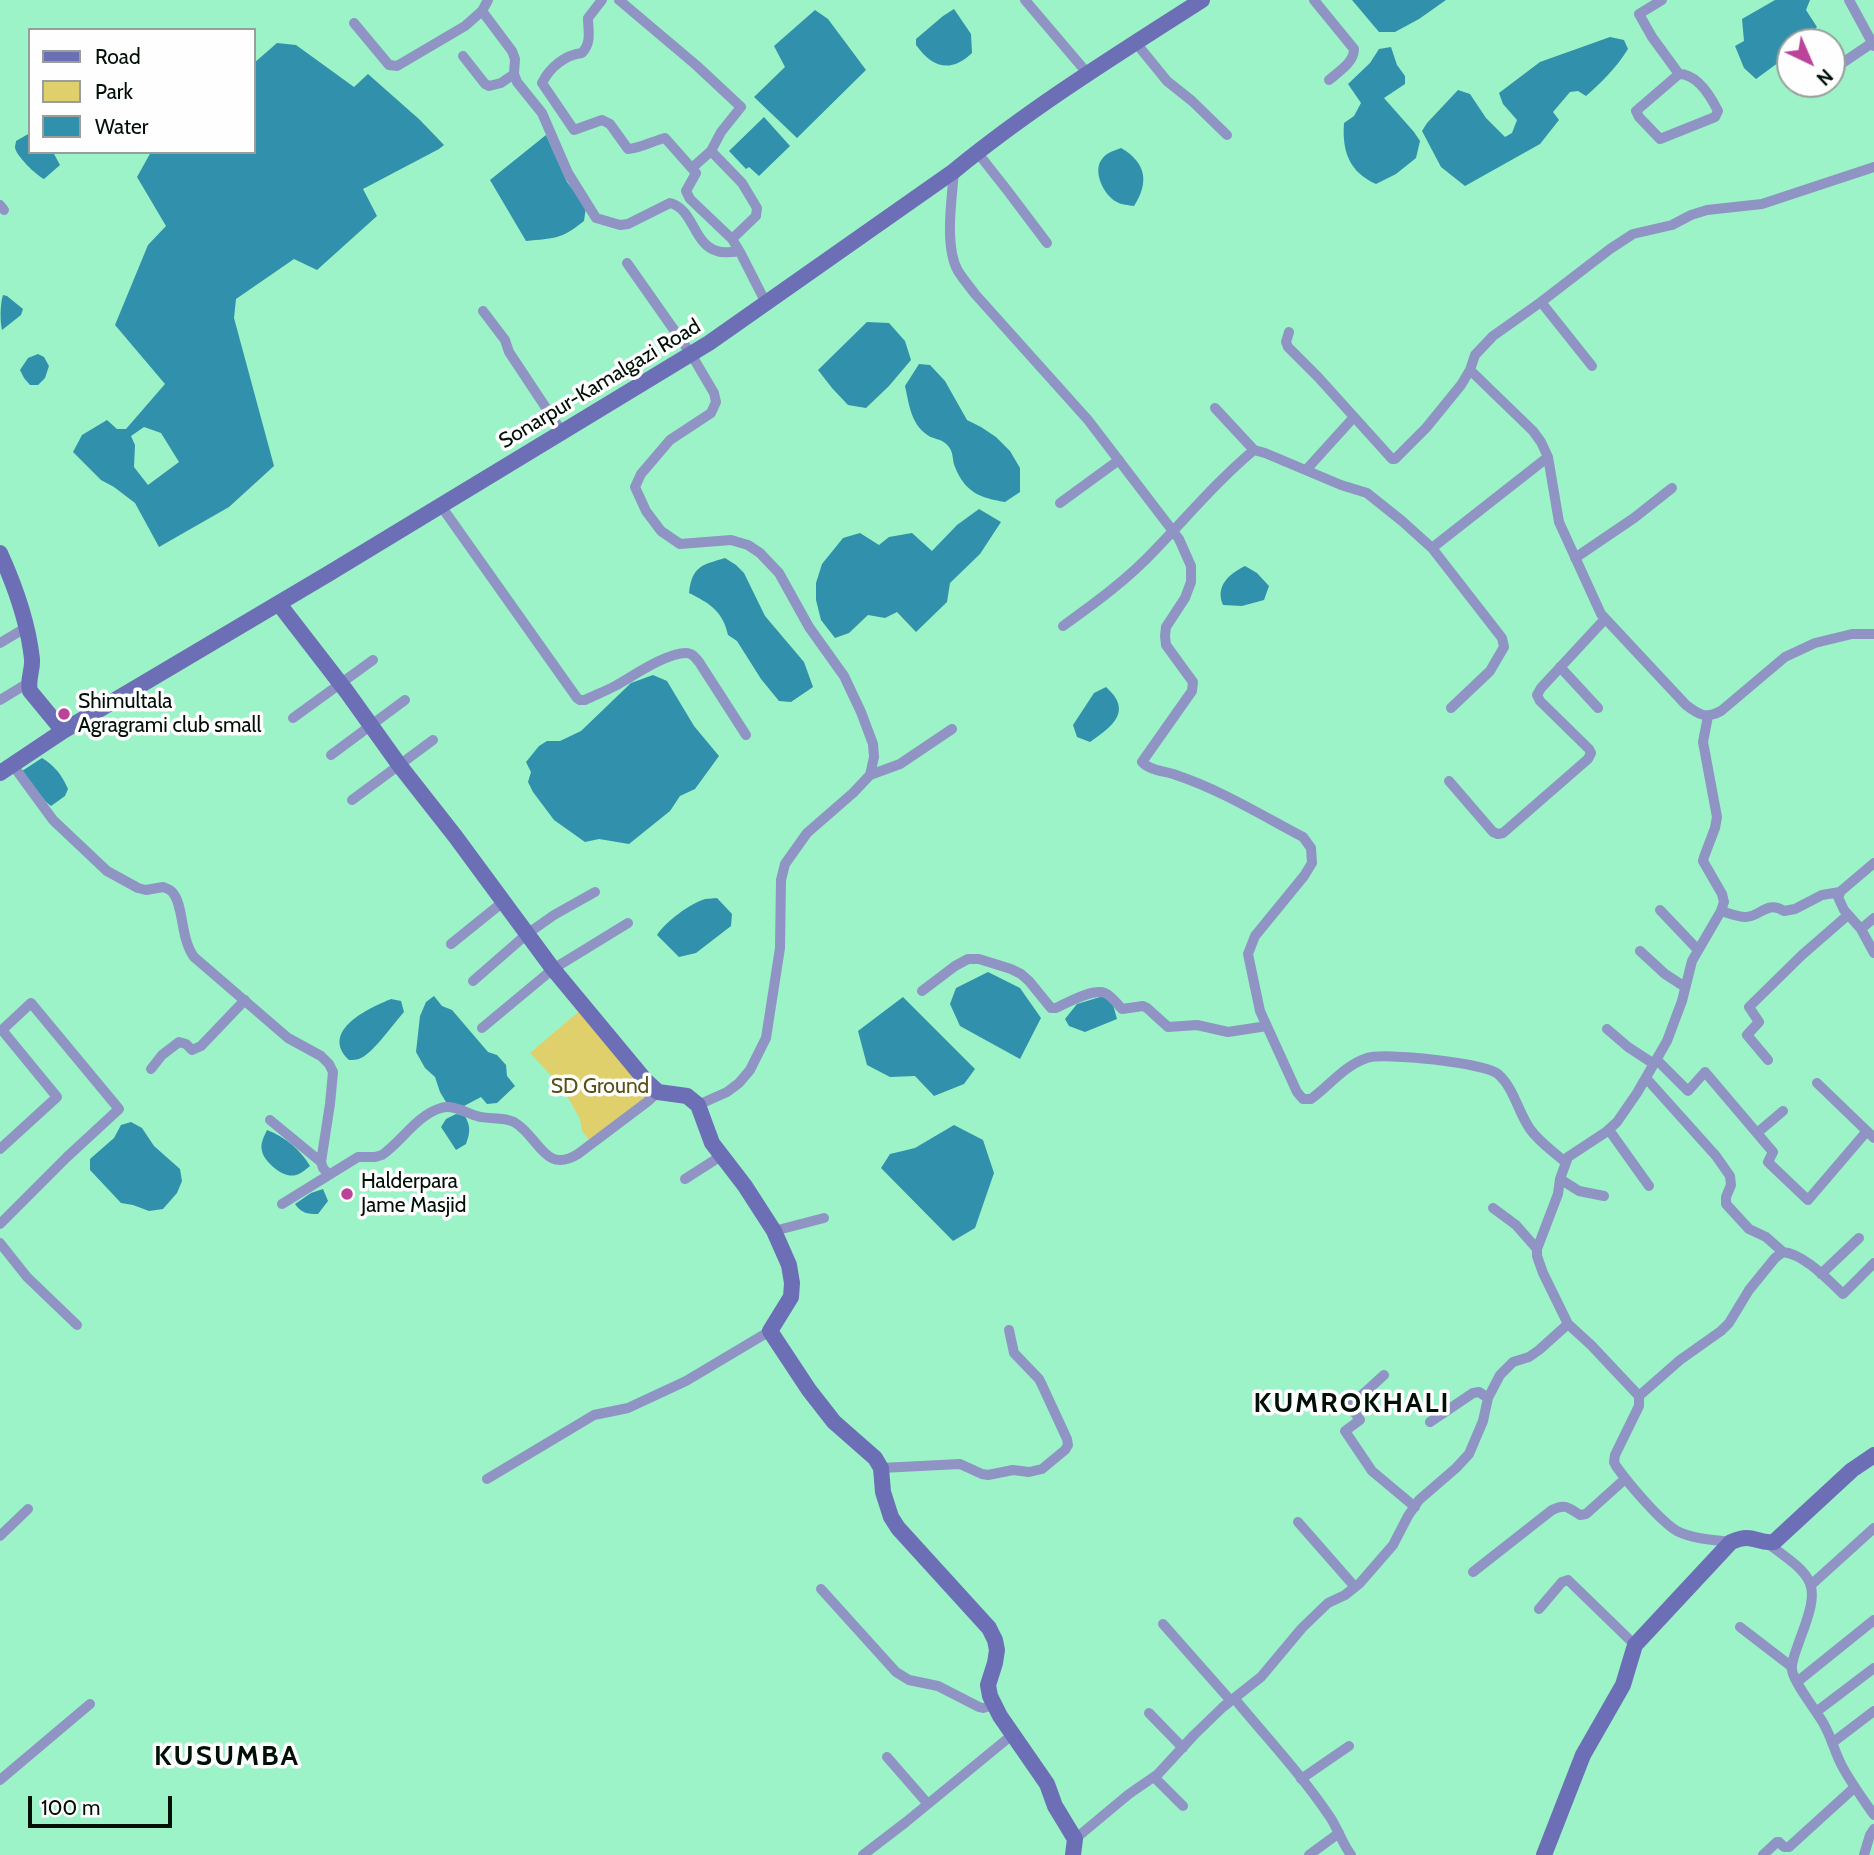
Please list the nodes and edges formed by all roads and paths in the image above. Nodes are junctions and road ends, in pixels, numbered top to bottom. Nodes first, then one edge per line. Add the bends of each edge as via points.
1 (488, 0) edge
2 (602, 0) edge
3 (619, 0) edge
4 (1025, 0) edge
5 (1202, 0) edge
6 (1314, 0) edge
7 (1662, 0) edge
8 (1849, 0) edge
9 (482, 11) junction
10 (354, 23) dead end
11 (1136, 43) junction
12 (1873, 45) edge
13 (463, 56) dead end
14 (1846, 61) edge
15 (514, 74) junction
16 (1088, 74) junction
17 (1679, 74) junction
18 (1329, 80) dead end
19 (1227, 135) dead end
20 (711, 151) junction
21 (976, 152) junction
22 (1874, 167) edge
23 (692, 168) junction
24 (954, 171) junction
25 (732, 239) junction
26 (1047, 243) dead end
27 (740, 252) junction
28 (627, 263) dead end
29 (1541, 302) junction
30 (766, 303) junction
31 (483, 311) dead end
32 (1289, 332) dead end
33 (691, 354) junction
34 (1592, 366) dead end
35 (1470, 370) junction
36 (1215, 408) dead end
37 (1354, 417) junction
38 (562, 432) junction
39 (1254, 450) junction
40 (1548, 457) junction
41 (1119, 460) junction
42 (1306, 470) junction
43 (1672, 488) dead end
44 (1060, 503) dead end
45 (441, 506) junction
46 (1172, 530) junction
47 (1432, 548) junction
48 (0, 554) edge
49 (1575, 558) junction
50 (6, 582) edge
51 (279, 604) junction
52 (1605, 619) junction
53 (1063, 626) dead end
54 (27, 627) junction
55 (1874, 634) edge
56 (0, 643) edge
57 (373, 660) dead end
58 (1560, 667) junction
59 (340, 683) junction
60 (28, 684) junction
61 (0, 700) edge
62 (405, 700) dead end
63 (1451, 708) dead end
64 (1598, 708) dead end
65 (1708, 716) junction
66 (293, 718) dead end
67 (371, 726) junction
68 (952, 729) dead end
69 (63, 731) junction
70 (746, 735) dead end
71 (433, 740) dead end
72 (331, 755) dead end
73 (399, 765) junction
74 (6, 768) edge
75 (870, 775) junction
76 (1448, 781) dead end
77 (352, 800) dead end
78 (1874, 863) edge
79 (595, 892) dead end
80 (1840, 892) junction
81 (503, 902) junction
82 (1660, 910) dead end
83 (1721, 911) junction
84 (1848, 915) junction
85 (1874, 918) edge
86 (628, 923) dead end
87 (1861, 929) junction
88 (527, 934) junction
89 (451, 944) dead end
90 (1698, 950) junction
91 (1640, 951) dead end
92 (1874, 953) edge
93 (553, 969) junction
94 (473, 981) dead end
95 (1685, 987) junction
96 (922, 991) dead end
97 (245, 1000) junction
98 (1267, 1027) junction
99 (482, 1028) dead end
100 (1607, 1029) dead end
101 (1768, 1060) dead end
102 (1655, 1062) junction
103 (151, 1069) dead end
104 (1646, 1078) junction
105 (1817, 1083) dead end
106 (658, 1092) junction
107 (698, 1105) junction
108 (1783, 1111) dead end
109 (270, 1120) dead end
110 (1609, 1130) junction
111 (1757, 1133) junction
112 (1870, 1134) edge
113 (0, 1149) edge
114 (721, 1156) junction
115 (321, 1162) junction
116 (1565, 1162) junction
117 (329, 1175) junction
118 (685, 1179) dead end
119 (1560, 1179) junction
120 (1649, 1186) dead end
121 (1604, 1196) dead end
122 (282, 1204) dead end
123 (1493, 1208) dead end
124 (824, 1217) dead end
125 (0, 1224) edge
126 (775, 1231) junction
127 (1859, 1238) dead end
128 (0, 1243) edge
129 (1538, 1249) junction
130 (1783, 1252) junction
131 (1874, 1263) edge
132 (1821, 1274) junction
133 (1567, 1324) junction
134 (77, 1325) dead end
135 (1009, 1329) dead end
136 (770, 1331) junction
137 (1384, 1375) dead end
138 (1639, 1396) junction
139 (1488, 1398) junction
140 (1430, 1422) dead end
141 (1874, 1455) edge
142 (881, 1468) junction
143 (487, 1479) dead end
144 (1625, 1479) junction
145 (1415, 1507) junction
146 (28, 1509) dead end
147 (1298, 1522) dead end
148 (1874, 1528) edge
149 (0, 1536) edge
150 (1731, 1542) junction
151 (1767, 1543) junction
152 (1473, 1572) dead end
153 (1811, 1585) junction
154 (1355, 1587) junction
155 (821, 1589) dead end
156 (1539, 1609) dead end
157 (1874, 1620) edge
158 (1163, 1624) dead end
159 (1740, 1628) dead end
160 (1635, 1645) junction
161 (1792, 1667) junction
162 (1874, 1668) edge
163 (1797, 1682) junction
164 (1232, 1700) junction
165 (90, 1704) dead end
166 (994, 1704) junction
167 (1874, 1711) edge
168 (1816, 1712) junction
169 (1149, 1713) dead end
170 (1012, 1735) junction
171 (1832, 1743) junction
172 (1349, 1746) dead end
173 (1183, 1748) junction
174 (887, 1757) dead end
175 (1154, 1777) junction
176 (1301, 1779) junction
177 (0, 1780) edge
178 (1855, 1787) junction
179 (928, 1804) junction
180 (1182, 1806) dead end
181 (1874, 1815) edge
182 (1874, 1829) edge
183 (1339, 1833) junction
184 (1074, 1847) edge
185 (1786, 1851) edge
186 (1545, 1854) edge
187 (863, 1855) edge
188 (1309, 1855) edge
189 (1351, 1855) edge
190 (1763, 1855) edge
191 (1864, 1855) edge

1 - 9 street
2 - 23 street via 588,18 588,46 561,61 542,83 574,130 602,120 628,149 665,138
3 - 20 street via 740,107
4 - 16 street
5 - 11 street, Sonarpur-Kamalgazi Road
6 - 18 street via 1354,50 1351,60
7 - 17 street via 1639,14
8 - 12 street
9 - 10 street via 465,26 393,67
9 - 15 street via 512,51
11 - 16 street, Sonarpur-Kamalgazi Road
11 - 19 street via 1167,82
12 - 14 street
13 - 15 street via 489,86
15 - 27 street via 542,113 568,173 596,218 628,224 670,203 691,221 706,245 718,252
16 - 21 street, Sonarpur-Kamalgazi Road
17 - 17 street via 1695,80 1718,111 1715,117 1660,139 1636,111
20 - 23 street
20 - 25 street via 742,183 757,208 756,216
21 - 24 street, Sonarpur-Kamalgazi Road
21 - 26 street
22 - 29 street via 1762,204 1707,210 1633,234
23 - 25 street via 696,173 686,191 690,199
24 - 30 street, Sonarpur-Kamalgazi Road
24 - 41 street via 952,255 958,270
25 - 27 street
27 - 30 street
28 - 33 street
29 - 34 street
29 - 35 street via 1493,336 1475,355
30 - 33 street, Sonarpur-Kamalgazi Road
31 - 38 street
32 - 37 street via 1288,347
33 - 38 street, Sonarpur-Kamalgazi Road
33 - 75 street via 716,402 711,413 670,440 635,487 661,531 680,544 731,540 760,553 779,573 808,627 844,676 861,712 873,744
35 - 37 street via 1426,428 1395,458
35 - 40 street via 1533,431
36 - 39 street
37 - 42 street
38 - 45 street, Sonarpur-Kamalgazi Road
39 - 42 street
39 - 46 street
40 - 47 street
40 - 49 street via 1559,522
41 - 44 street
41 - 46 street
42 - 47 street via 1367,493
43 - 49 street
45 - 51 street, Sonarpur-Kamalgazi Road
45 - 70 street via 577,698 585,700 688,653 699,662
46 - 53 street via 1129,575
46 - 98 street via 1192,573 1185,598 1166,627 1166,645 1193,682 1192,691 1142,762 1223,794 1303,837 1311,848 1312,863 1255,936 1248,954
47 - 63 street via 1504,642 1490,671
48 - 50 street
49 - 52 street
50 - 54 street
51 - 59 street
51 - 69 street, Sonarpur-Kamalgazi Road
52 - 58 street
52 - 65 street via 1686,705
54 - 56 street
54 - 60 street via 32,662
55 - 65 street via 1815,643 1785,657 1721,711
57 - 59 street
58 - 64 street
58 - 76 street via 1537,695 1589,749 1588,758 1497,834
59 - 66 street
59 - 67 street
60 - 61 street
60 - 69 street
62 - 67 street
65 - 83 street via 1703,742 1717,817 1703,861 1722,894
67 - 72 street
67 - 73 street
68 - 75 street via 900,764
69 - 74 street, Sonarpur-Kamalgazi Road
71 - 73 street
73 - 77 street
73 - 81 street
74 - 97 street via 107,871 138,888 172,891 189,950
75 - 107 street via 807,833 785,864 780,948 766,1038 739,1083
78 - 80 street
79 - 88 street
80 - 83 street via 1784,911 1768,907 1745,917
80 - 84 street via 1838,899
81 - 88 street
81 - 89 street
82 - 90 street
83 - 90 street
84 - 87 street
84 - 101 street via 1749,1007 1759,1022 1746,1035
85 - 87 street
86 - 93 street
87 - 92 street
88 - 93 street
88 - 94 street
90 - 95 street
91 - 95 street
93 - 99 street
93 - 106 street
95 - 102 street
96 - 98 street via 955,966 979,959 1021,974 1051,1008 1100,992 1125,1010 1147,1008 1168,1027 1197,1025 1228,1032
97 - 103 street via 201,1046 192,1050 179,1042
97 - 115 street via 288,1038 321,1056 333,1072
98 - 116 street via 1297,1092 1307,1100 1370,1056 1493,1070 1509,1089 1529,1129
100 - 102 street
102 - 104 street
102 - 111 street via 1688,1091 1705,1072
104 - 110 street
104 - 130 street via 1730,1177 1726,1204 1749,1229
105 - 112 street
106 - 107 street via 687,1096
106 - 117 street via 567,1160 549,1157 512,1121 442,1107 382,1155 358,1157
107 - 114 street
108 - 111 street
109 - 115 street
110 - 116 street
110 - 120 street
111 - 112 street via 1773,1152 1768,1162 1808,1200
113 - 125 street via 57,1097 2,1030 31,1003 119,1109
114 - 118 street
114 - 126 street
115 - 117 street
116 - 119 street
117 - 122 street
119 - 121 street via 1579,1191
119 - 129 street
123 - 129 street
124 - 126 street
126 - 136 street via 792,1283 791,1297
127 - 132 street
128 - 134 street via 27,1277
129 - 133 street via 1543,1273
130 - 132 street via 1790,1252
130 - 138 street via 1721,1331
131 - 132 street via 1843,1294
133 - 138 street
133 - 139 street via 1534,1354 1506,1367
135 - 142 street via 1014,1353 1039,1379 1067,1438 1065,1450 1042,1469 1029,1472 988,1475 951,1463
136 - 142 street via 834,1422
136 - 143 street via 686,1381 628,1408 594,1415
137 - 145 street via 1350,1406 1360,1420 1345,1431 1372,1471
138 - 144 street via 1639,1406 1614,1459
139 - 140 street via 1473,1393
139 - 145 street via 1469,1454
141 - 151 street via 1774,1542
142 - 166 street via 883,1492 895,1523 995,1640 995,1663 988,1685
144 - 150 street via 1678,1532
144 - 152 street via 1586,1514 1563,1505 1552,1510
145 - 154 street via 1393,1545
146 - 149 street
147 - 154 street
148 - 153 street
150 - 151 street via 1750,1537
150 - 160 street
151 - 153 street via 1800,1569
153 - 161 street via 1809,1617
154 - 164 street via 1328,1603 1261,1677
155 - 166 street via 896,1672 979,1707
156 - 160 street via 1568,1580
157 - 163 street
158 - 164 street
159 - 161 street
160 - 186 street via 1623,1685 1583,1755
161 - 163 street
162 - 168 street
163 - 168 street
164 - 173 street
164 - 176 street
165 - 177 street
166 - 170 street
167 - 171 street
168 - 171 street
169 - 173 street
170 - 179 street
170 - 184 street via 1040,1771
171 - 178 street
172 - 176 street
173 - 175 street
174 - 179 street
175 - 180 street
175 - 184 street via 1123,1799
176 - 183 street
178 - 181 street
178 - 185 street
179 - 187 street
182 - 191 street
183 - 188 street
183 - 189 street
185 - 190 street via 1777,1842

